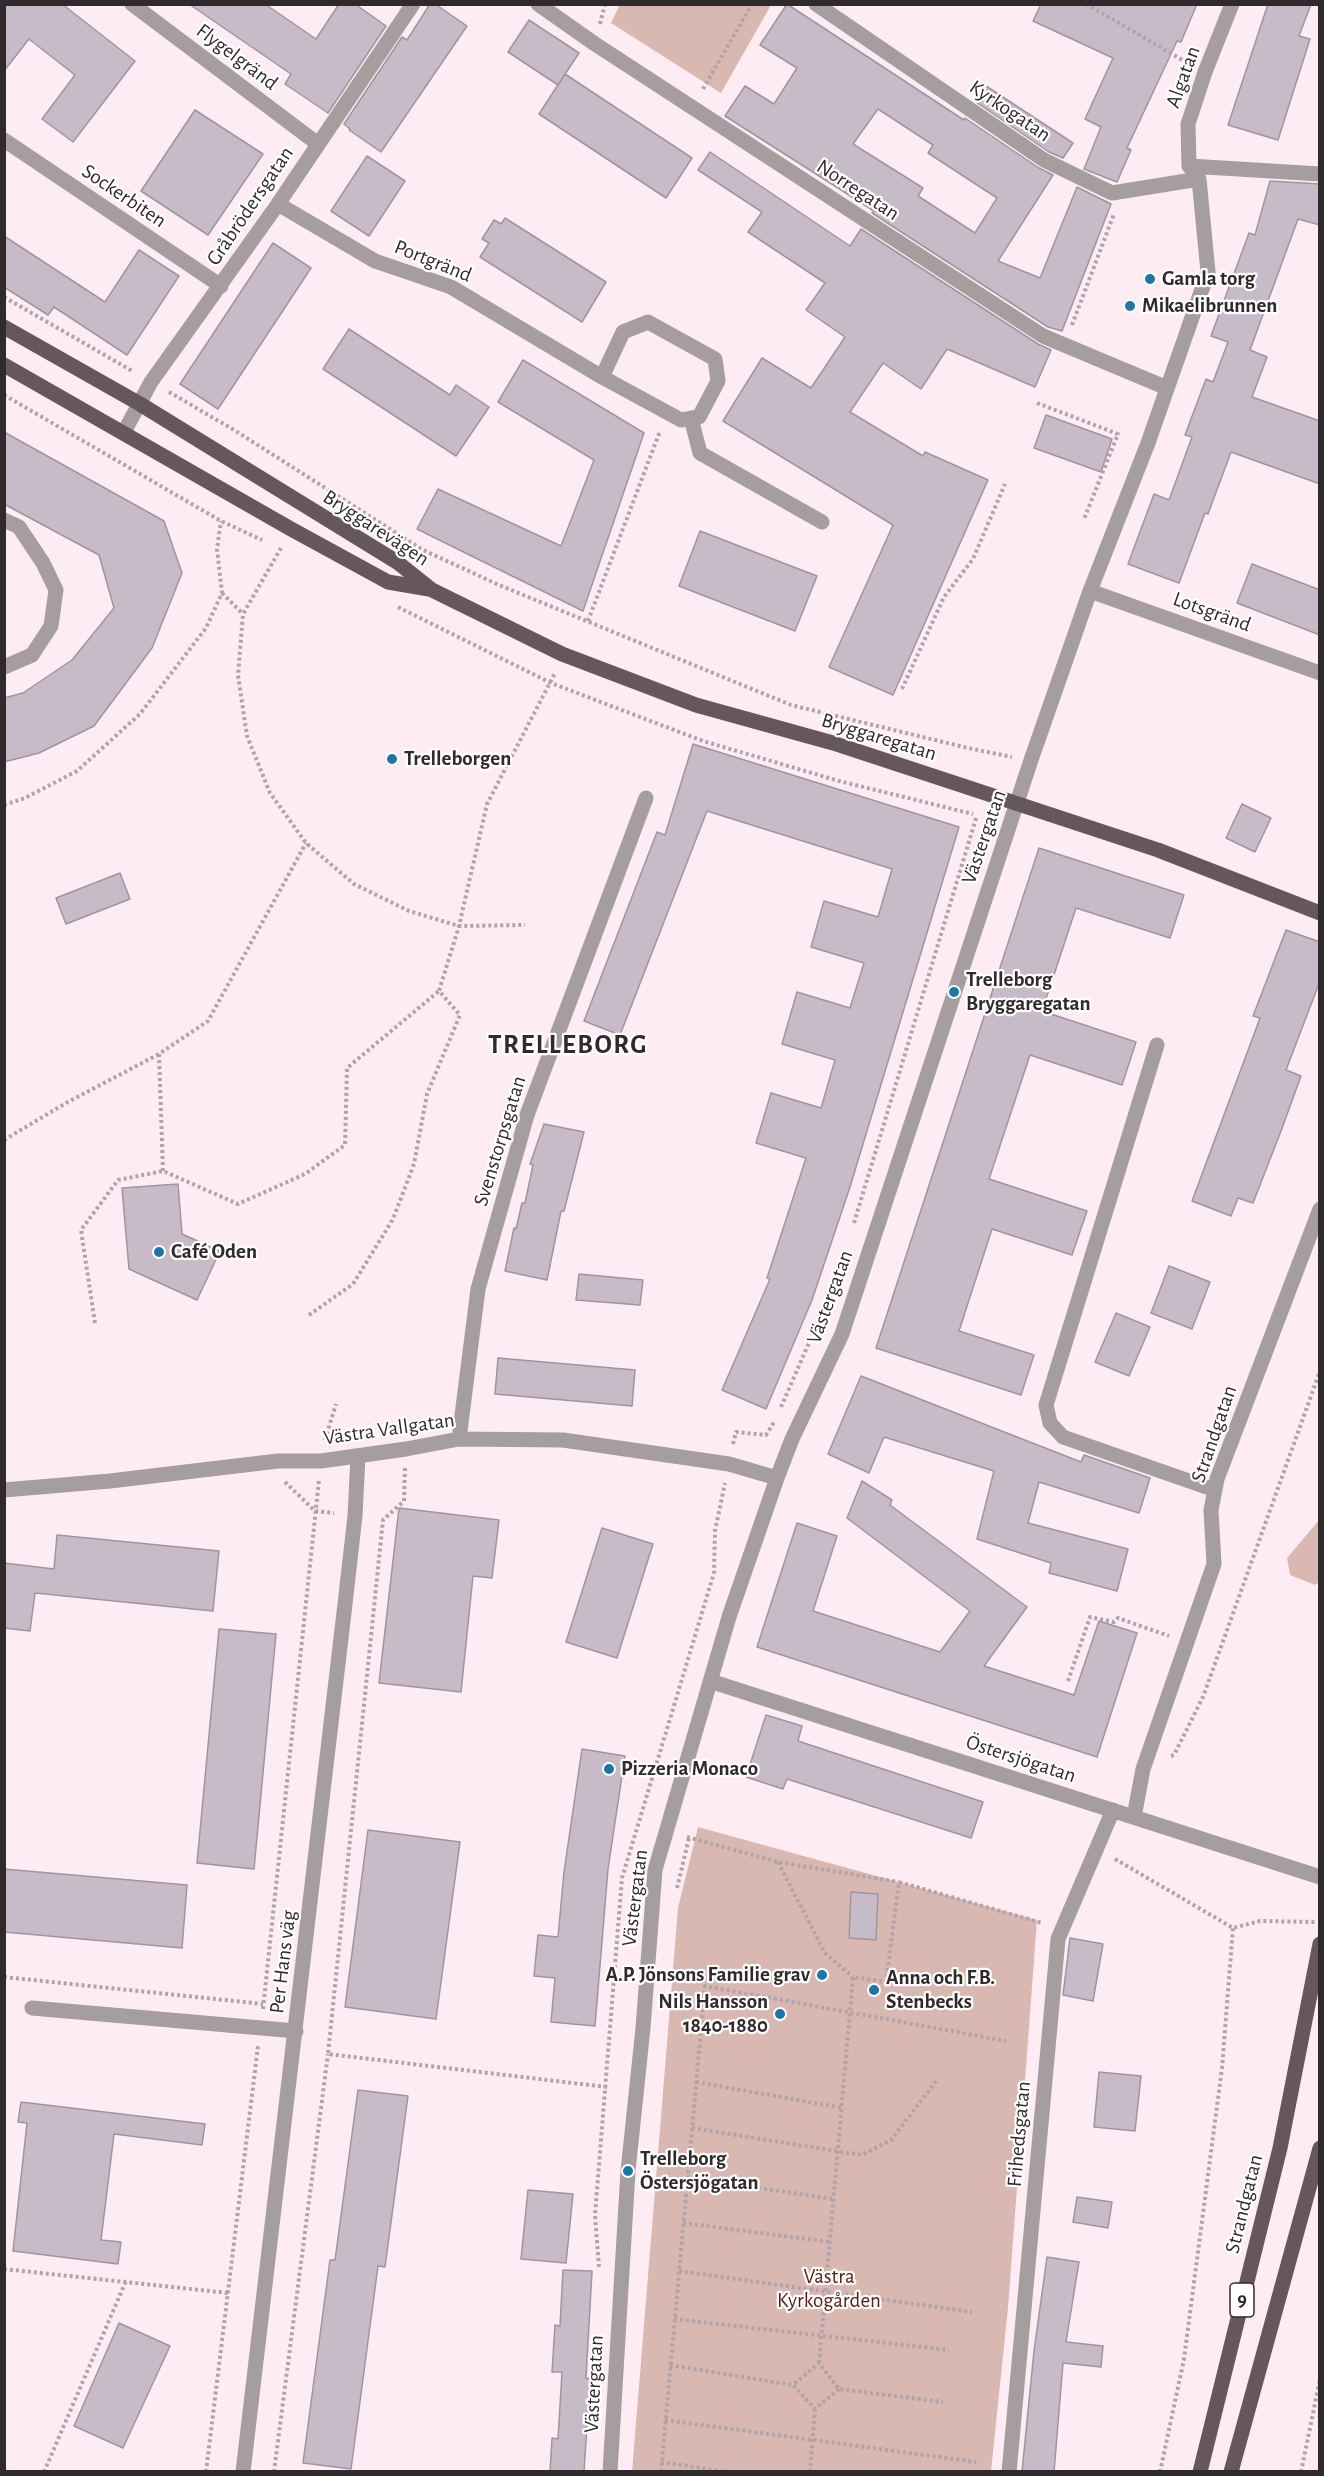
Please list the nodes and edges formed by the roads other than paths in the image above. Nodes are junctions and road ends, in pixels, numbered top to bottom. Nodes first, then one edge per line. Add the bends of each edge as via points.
1 (132, 4) edge
2 (413, 4) edge
3 (538, 4) edge
4 (816, 4) edge
5 (1232, 4) edge
6 (4, 140) edge
7 (318, 144) junction
8 (1189, 166) junction
9 (1320, 174) edge
10 (1199, 179) junction
11 (278, 204) junction
12 (221, 286) junction
13 (4, 327) edge
14 (4, 365) edge
15 (602, 377) junction
16 (1167, 388) junction
17 (140, 404) junction
18 (691, 418) junction
19 (124, 432) junction
20 (4, 520) edge
21 (822, 522) dead end
22 (432, 590) junction
23 (1090, 591) junction
24 (4, 667) edge
25 (1320, 673) edge
26 (646, 798) dead end
27 (1018, 803) junction
28 (1320, 913) edge
29 (1157, 1045) dead end
30 (1320, 1209) edge
31 (459, 1438) junction
32 (358, 1456) junction
33 (777, 1478) junction
34 (4, 1490) edge
35 (1215, 1490) junction
36 (710, 1681) junction
37 (1113, 1810) junction
38 (1134, 1817) junction
39 (1320, 1877) edge
40 (1320, 1944) edge
41 (32, 2007) dead end
42 (296, 2031) junction
43 (1320, 2148) edge
44 (243, 2472) edge
45 (610, 2472) edge
46 (1009, 2472) edge
47 (1200, 2472) edge
48 (1231, 2472) edge

1 - 7 street, Flygelgränd
2 - 7 street, Gråbrödersgatan
3 - 16 street, Norregatan via 1043,336
4 - 10 street, Kyrkogatan via 1044,160 1112,193
5 - 8 street, Algatan via 1188,124
6 - 12 street, Sockerbiten
7 - 11 street, Gråbrödersgatan
8 - 9 street
8 - 10 street
10 - 16 street, Västergatan via 1208,272
11 - 12 street, Gråbrödersgatan
11 - 15 street, Portgränd via 375,261 451,287
12 - 17 street, Gråbrödersgatan via 151,382
13 - 17 main road, Bryggarevägen
14 - 19 main road, Bryggarevägen
15 - 18 street, Portgränd via 681,420
15 - 18 street via 623,332 648,322 715,359 718,381 699,417
16 - 23 street, Västergatan
17 - 19 street, Gråbrödersgatan
17 - 22 main road, Bryggarevägen via 397,562
18 - 21 street via 700,453
19 - 22 main road, Bryggarevägen via 388,582
20 - 24 street via 19,527 44,563 56,590 51,626 32,655
22 - 27 main road, Bryggaregatan via 562,654 696,705 833,743
23 - 25 street, Lotsgränd
23 - 27 street, Västergatan
26 - 31 street, Svenstorpsgatan via 527,1115 478,1289
27 - 28 main road, Bryggaregatan via 1158,850
27 - 33 street, Västergatan via 842,1334
29 - 35 street via 1046,1405 1050,1423 1063,1437
30 - 35 street, Strandgatan
31 - 32 street, Västra Vallgatan
31 - 33 street, Västra Vallgatan via 563,1440 729,1464
32 - 34 street, Västra Vallgatan
32 - 42 street, Per Hans väg via 355,1516
33 - 36 street, Västergatan
35 - 38 street, Strandgatan via 1211,1510 1214,1564 1143,1769
36 - 37 street, Östersjögatan
36 - 45 street, Västergatan via 655,1870 628,2171
37 - 38 street, Östersjögatan
37 - 46 street, Frihedsgatan via 1058,1939
38 - 39 street, Östersjögatan
40 - 47 main road, Strandgatan / 9 via 1280,2148
41 - 42 street
42 - 44 street, Per Hans väg
43 - 48 main road, 9

